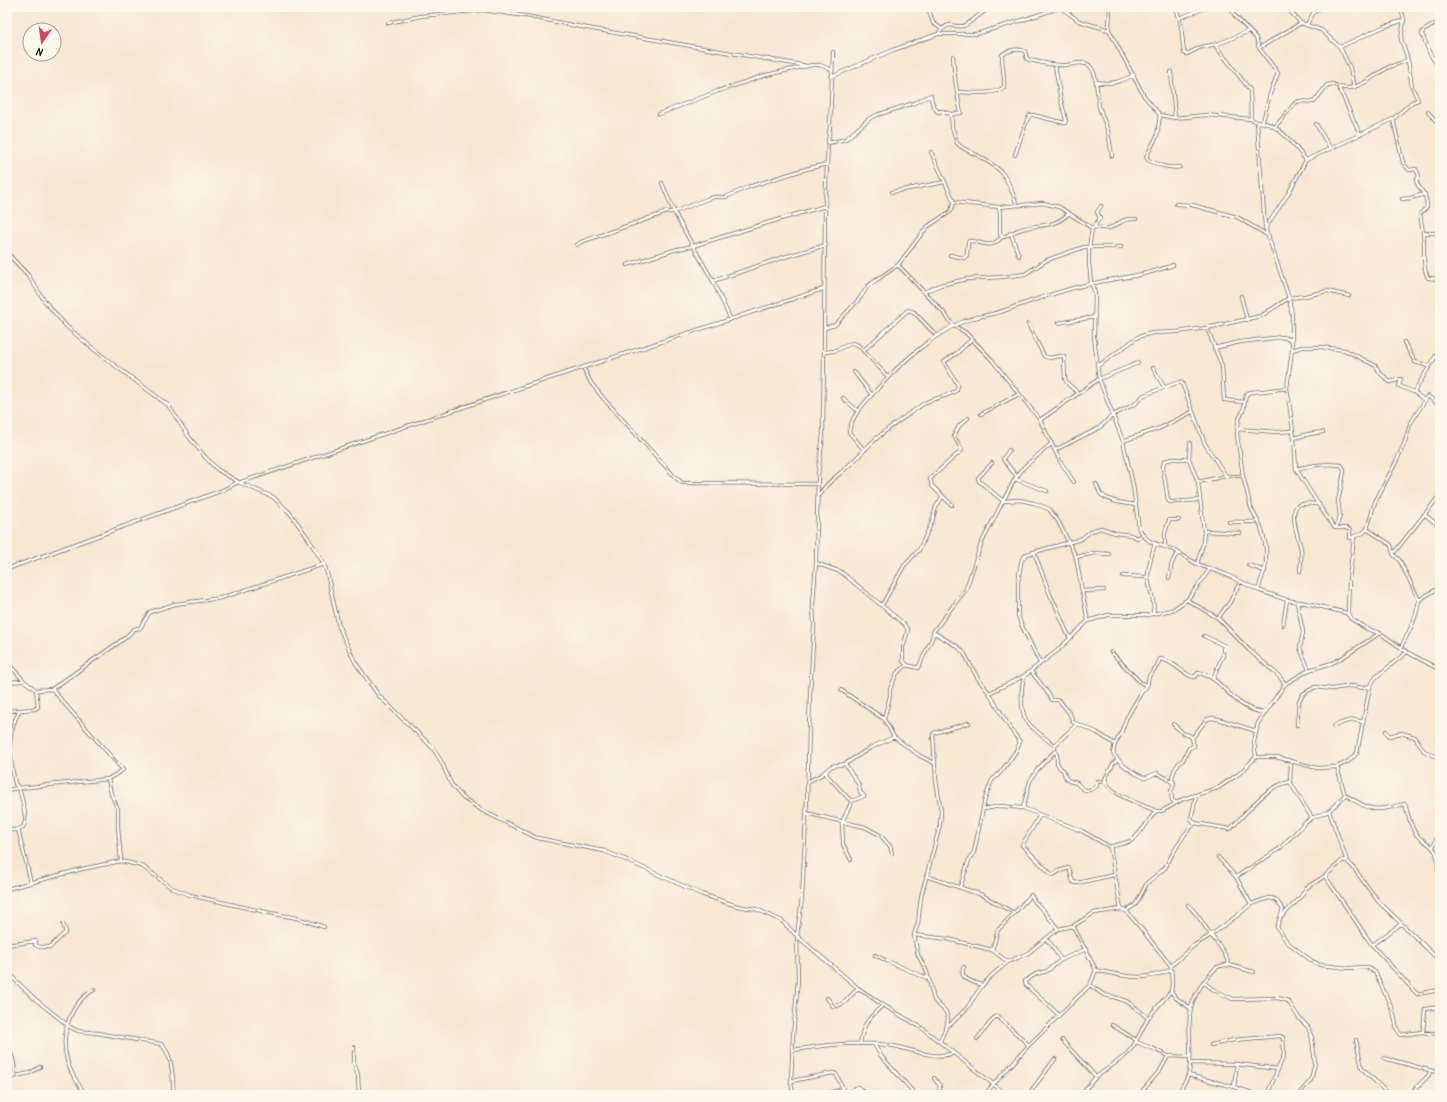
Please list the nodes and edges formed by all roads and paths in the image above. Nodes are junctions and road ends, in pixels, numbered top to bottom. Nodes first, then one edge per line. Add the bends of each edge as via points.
1 (928, 7) edge
2 (992, 7) edge
3 (1061, 7) edge
4 (1110, 7) edge
5 (1176, 7) edge
6 (1208, 7) edge
7 (1230, 7) edge
8 (1286, 7) edge
9 (1321, 7) edge
10 (1401, 7) edge
11 (984, 8) edge
12 (1179, 18) junction
13 (1404, 20) junction
14 (1440, 21) edge
15 (1301, 23) junction
16 (388, 24) dead end
17 (1307, 24) junction
18 (942, 29) junction
19 (1110, 30) junction
20 (1249, 31) junction
21 (938, 34) junction
22 (1215, 44) junction
23 (1340, 47) junction
24 (1259, 48) junction
25 (833, 52) dead end
26 (1440, 55) edge
27 (953, 56) dead end
28 (1433, 59) junction
29 (1408, 60) junction
30 (1055, 65) junction
31 (807, 66) junction
32 (1440, 69) edge
33 (832, 70) junction
34 (1171, 72) dead end
35 (1134, 75) junction
36 (831, 77) junction
37 (1096, 82) junction
38 (1339, 88) junction
39 (1354, 88) junction
40 (958, 92) junction
41 (1428, 112) dead end
42 (659, 114) dead end
43 (951, 114) junction
44 (1160, 115) junction
45 (1174, 118) junction
46 (1250, 119) junction
47 (1393, 119) junction
48 (1263, 121) junction
49 (1257, 122) junction
50 (1440, 122) edge
51 (1316, 124) dead end
52 (1275, 127) junction
53 (1360, 134) junction
54 (828, 143) junction
55 (1330, 148) junction
56 (931, 152) dead end
57 (1015, 155) dead end
58 (1112, 156) dead end
59 (1306, 160) junction
60 (827, 164) junction
61 (1180, 167) dead end
62 (945, 182) junction
63 (662, 183) dead end
64 (892, 192) dead end
65 (1425, 194) junction
66 (1402, 199) dead end
67 (954, 202) junction
68 (1176, 204) dead end
69 (1017, 205) junction
70 (825, 206) junction
71 (1101, 206) dead end
72 (999, 207) junction
73 (674, 212) junction
74 (1069, 213) junction
75 (1136, 219) dead end
76 (1266, 227) junction
77 (1093, 228) junction
78 (1011, 233) junction
79 (1423, 233) junction
80 (1440, 233) edge
81 (1002, 236) junction
82 (1269, 236) junction
83 (578, 245) dead end
84 (826, 245) junction
85 (693, 246) junction
86 (1121, 247) dead end
87 (1089, 248) junction
88 (7, 253) edge
89 (950, 255) dead end
90 (1019, 256) dead end
91 (627, 265) dead end
92 (898, 265) junction
93 (1173, 265) dead end
94 (1440, 279) edge
95 (713, 281) junction
96 (1091, 283) junction
97 (823, 289) junction
98 (924, 292) junction
99 (1241, 296) dead end
100 (1349, 296) dead end
101 (1289, 298) junction
102 (1095, 317) junction
103 (730, 318) junction
104 (1247, 320) junction
105 (1058, 323) dead end
106 (1028, 324) dead end
107 (954, 326) junction
108 (824, 328) junction
109 (1207, 328) junction
110 (937, 336) junction
111 (972, 339) junction
112 (1292, 340) junction
113 (1404, 342) dead end
114 (1214, 348) junction
115 (1440, 349) edge
116 (864, 350) junction
117 (1292, 350) junction
118 (824, 352) junction
119 (1138, 363) dead end
120 (1097, 366) junction
121 (1428, 366) junction
122 (583, 367) junction
123 (1153, 368) dead end
124 (854, 372) dead end
125 (888, 377) junction
126 (1099, 379) junction
127 (1164, 387) junction
128 (1287, 388) junction
129 (1414, 392) junction
130 (1078, 393) junction
131 (1019, 394) junction
132 (872, 395) junction
133 (1428, 396) junction
134 (843, 398) dead end
135 (1244, 402) junction
136 (1440, 406) edge
137 (858, 410) junction
138 (1192, 412) junction
139 (980, 414) dead end
140 (1113, 415) junction
141 (968, 418) dead end
142 (1040, 420) junction
143 (1237, 429) junction
144 (1292, 431) junction
145 (1322, 432) dead end
146 (1294, 438) junction
147 (1123, 441) junction
148 (1190, 443) dead end
149 (1051, 444) junction
150 (864, 450) junction
151 (1009, 450) dead end
152 (1055, 450) junction
153 (1189, 459) junction
154 (992, 463) dead end
155 (1296, 469) junction
156 (1226, 476) junction
157 (1243, 476) junction
158 (1016, 478) junction
159 (239, 482) junction
160 (1074, 482) dead end
161 (1198, 482) junction
162 (818, 484) junction
163 (1096, 484) dead end
164 (1047, 491) dead end
165 (1440, 495) edge
166 (818, 496) junction
167 (942, 497) junction
168 (1200, 500) junction
169 (1002, 501) junction
170 (1319, 504) junction
171 (952, 505) dead end
172 (1136, 505) junction
173 (1424, 514) junction
174 (1179, 520) dead end
175 (1258, 521) junction
176 (1229, 522) dead end
177 (1440, 527) edge
178 (1335, 528) junction
179 (1367, 529) junction
180 (1204, 531) junction
181 (1240, 533) dead end
182 (1143, 535) junction
183 (1350, 538) junction
184 (1069, 542) junction
185 (1155, 543) junction
186 (1165, 546) junction
187 (1034, 552) junction
188 (1179, 553) junction
189 (1109, 554) dead end
190 (1393, 554) junction
191 (1076, 557) junction
192 (816, 563) junction
193 (324, 564) junction
194 (1197, 564) junction
195 (1248, 565) dead end
196 (7, 569) edge
197 (1210, 570) junction
198 (1265, 571) junction
199 (1300, 572) dead end
200 (1123, 576) dead end
201 (1148, 577) junction
202 (1169, 578) dead end
203 (1240, 582) junction
204 (1440, 587) edge
205 (1104, 590) dead end
206 (1258, 590) junction
207 (1082, 591) junction
208 (1187, 600) junction
209 (1287, 600) junction
210 (1419, 600) junction
211 (1297, 602) junction
212 (882, 605) junction
213 (1347, 613) junction
214 (1153, 614) junction
215 (1218, 618) junction
216 (1088, 621) junction
217 (1283, 625) dead end
218 (933, 632) junction
219 (1380, 633) junction
220 (1204, 636) dead end
221 (1070, 638) junction
222 (1401, 647) junction
223 (1111, 652) dead end
224 (1407, 652) junction
225 (7, 662) edge
226 (1040, 663) junction
227 (907, 665) junction
228 (1309, 670) junction
229 (1440, 670) edge
230 (1031, 671) junction
231 (1024, 676) junction
232 (1213, 679) junction
233 (24, 681) junction
234 (7, 682) edge
235 (1285, 684) junction
236 (1147, 686) junction
237 (1370, 686) junction
238 (52, 689) junction
239 (36, 690) junction
240 (841, 690) dead end
241 (990, 693) junction
242 (20, 710) junction
243 (7, 711) edge
244 (1263, 713) junction
245 (884, 719) junction
246 (1363, 722) junction
247 (969, 723) dead end
248 (1077, 724) junction
249 (1173, 724) dead end
250 (1297, 725) dead end
251 (1334, 726) dead end
252 (1256, 731) junction
253 (1386, 731) dead end
254 (894, 737) junction
255 (1192, 738) junction
256 (1115, 744) junction
257 (1055, 745) junction
258 (1055, 750) junction
259 (9, 754) edge
260 (1256, 757) junction
261 (1440, 758) edge
262 (1117, 760) junction
263 (1291, 762) junction
264 (845, 764) junction
265 (934, 764) junction
266 (1337, 767) junction
267 (827, 770) junction
268 (108, 779) junction
269 (807, 782) junction
270 (1105, 782) junction
271 (1290, 782) junction
272 (1174, 784) junction
273 (19, 788) junction
274 (7, 790) edge
275 (1345, 795) junction
276 (1196, 796) junction
277 (852, 801) junction
278 (1176, 803) junction
279 (1023, 808) junction
280 (984, 809) junction
281 (1156, 811) junction
282 (1329, 811) junction
283 (806, 813) junction
284 (1040, 815) junction
285 (1312, 818) junction
286 (842, 822) junction
287 (1195, 823) junction
288 (18, 829) junction
289 (1440, 830) edge
290 (7, 831) edge
291 (1110, 847) junction
292 (1432, 847) junction
293 (892, 853) dead end
294 (1218, 857) dead end
295 (851, 860) dead end
296 (121, 861) junction
297 (1347, 861) junction
298 (1114, 875) junction
299 (926, 876) junction
300 (1325, 876) junction
301 (1440, 876) edge
302 (1236, 878) junction
303 (31, 883) junction
304 (960, 887) junction
305 (7, 889) edge
306 (1251, 904) junction
307 (1188, 905) dead end
308 (1121, 909) junction
309 (1126, 911) junction
310 (1014, 913) junction
311 (1280, 918) junction
312 (63, 924) dead end
313 (1401, 924) junction
314 (1074, 926) junction
315 (324, 927) dead end
316 (1058, 929) junction
317 (914, 935) junction
318 (1211, 935) junction
319 (798, 936) junction
320 (1045, 939) junction
321 (7, 945) edge
322 (1372, 945) junction
323 (1086, 949) junction
324 (992, 950) junction
325 (875, 955) dead end
326 (1061, 960) junction
327 (1440, 961) edge
328 (1008, 962) junction
329 (1229, 965) junction
330 (1170, 966) junction
331 (964, 967) dead end
332 (7, 969) edge
333 (1096, 970) junction
334 (1170, 970) junction
335 (1254, 972) dead end
336 (929, 979) junction
337 (1204, 982) junction
338 (982, 985) junction
339 (1090, 985) junction
340 (858, 988) junction
341 (94, 990) dead end
342 (1440, 990) edge
343 (1171, 991) junction
344 (827, 998) dead end
345 (883, 1005) junction
346 (1440, 1007) edge
347 (1190, 1008) junction
348 (1060, 1015) junction
349 (1148, 1018) junction
350 (67, 1025) junction
351 (947, 1025) junction
352 (1112, 1025) dead end
353 (1424, 1032) junction
354 (1440, 1034) edge
355 (977, 1039) dead end
356 (1062, 1040) dead end
357 (1356, 1040) dead end
358 (940, 1041) junction
359 (1136, 1041) junction
360 (7, 1044) edge
361 (860, 1044) junction
362 (874, 1044) junction
363 (1029, 1045) junction
364 (1212, 1045) dead end
365 (354, 1048) dead end
366 (793, 1050) junction
367 (954, 1053) junction
368 (1168, 1056) junction
369 (1190, 1057) junction
370 (1384, 1058) dead end
371 (1055, 1059) dead end
372 (1190, 1063) junction
373 (1237, 1064) junction
374 (40, 1067) dead end
375 (1278, 1069) junction
376 (1430, 1071) junction
377 (1440, 1072) edge
378 (1188, 1075) junction
379 (14, 1076) junction
380 (1096, 1077) junction
381 (7, 1078) edge
382 (934, 1078) dead end
383 (791, 1081) junction
384 (993, 1086) junction
385 (1234, 1087) junction
386 (843, 1089) junction
387 (846, 1094) edge
388 (86, 1095) edge
389 (174, 1095) edge
390 (359, 1095) edge
391 (793, 1095) edge
392 (830, 1095) edge
393 (866, 1095) edge
394 (916, 1095) edge
395 (939, 1095) edge
396 (984, 1095) edge
397 (1007, 1095) edge
398 (1028, 1095) edge
399 (1080, 1095) edge
400 (1139, 1095) edge
401 (1178, 1095) edge
402 (1258, 1095) edge
403 (1267, 1095) edge
404 (1298, 1095) edge
405 (1388, 1095) edge
406 (1409, 1095) edge

1 - 18 street via 933,23
2 - 11 street
3 - 19 street via 1079,22
3 - 21 street via 976,34
4 - 19 street
5 - 12 street
6 - 12 street
7 - 20 street
8 - 15 street
9 - 17 street via 1314,12
10 - 13 street
11 - 18 street via 965,25 948,25
12 - 22 street via 1184,53 1188,54 1201,47
13 - 23 street via 1382,27
13 - 29 street via 1401,39
14 - 28 street via 1422,33
15 - 17 street
15 - 24 street
16 - 31 street via 421,16 483,10
17 - 23 street via 1321,30
18 - 21 street
19 - 35 street
20 - 22 street
20 - 24 street via 1256,38
21 - 36 street
22 - 46 street via 1250,90
23 - 39 street via 1350,68
24 - 48 street via 1278,73
25 - 33 street
26 - 28 street
27 - 40 street
28 - 32 street
29 - 39 street via 1388,68
29 - 47 street via 1412,86 1418,100 1412,102
30 - 37 street via 1087,64 1093,70
30 - 40 street via 1027,59 1024,51 1019,49 1006,52 1002,55 1004,87 1001,90
30 - 57 street via 1065,123 1030,115
31 - 33 street via 820,65
31 - 42 street via 766,75
33 - 36 street
34 - 45 street
35 - 37 street via 1114,84
35 - 44 street via 1144,96
36 - 54 street
37 - 58 street
38 - 39 street
38 - 52 street via 1333,84 1327,85 1314,102 1299,100
38 - 53 street
40 - 43 street via 960,113
41 - 50 street
43 - 54 street via 938,112 931,95 870,118 853,135
43 - 69 street via 957,143 1001,170
44 - 45 street
44 - 61 street via 1157,136 1146,157 1167,168
45 - 46 street via 1206,115
46 - 49 street
47 - 53 street
47 - 65 street via 1403,163 1409,170 1416,168 1419,176 1416,181 1418,188
48 - 49 street
48 - 52 street
49 - 76 street
51 - 55 street
52 - 59 street
53 - 55 street
54 - 60 street
55 - 59 street
56 - 62 street
59 - 76 street
60 - 70 street
60 - 73 street via 726,196 707,199
62 - 64 street
62 - 67 street
63 - 73 street
65 - 66 street
65 - 79 street via 1427,207 1420,214
67 - 72 street
67 - 92 street via 951,211 927,227
68 - 82 street via 1192,205 1237,216
69 - 72 street
69 - 74 street via 1043,203 1059,207
70 - 84 street
70 - 85 street
71 - 77 street via 1097,212 1100,218
72 - 81 street
73 - 83 street via 667,212
73 - 85 street
74 - 77 street
74 - 78 street via 1051,224 1029,226
75 - 77 street via 1124,219 1106,228
76 - 82 street
77 - 87 street
78 - 81 street
78 - 90 street
79 - 80 street
79 - 94 street via 1426,274 1428,278
81 - 89 street via 988,245 969,241 964,258
82 - 101 street
84 - 95 street
84 - 97 street
85 - 91 street
85 - 95 street
86 - 87 street
87 - 96 street
87 - 98 street via 1081,248 1047,260 1025,274 1002,278 967,279 940,285
88 - 159 street via 28,275 46,303 67,327 168,405 206,458 218,470
92 - 98 street
92 - 108 street via 868,286 835,325
93 - 96 street via 1148,273
95 - 103 street
96 - 102 street via 1095,293
96 - 107 street
97 - 103 street
97 - 108 street
98 - 107 street
99 - 104 street
100 - 101 street via 1328,291
101 - 104 street via 1261,316
101 - 112 street
102 - 105 street
102 - 120 street
103 - 122 street
104 - 109 street
106 - 130 street via 1044,356 1064,357 1065,379
107 - 110 street
107 - 111 street
108 - 118 street
109 - 114 street
109 - 120 street via 1152,333 1138,337
110 - 116 street via 914,312 908,310
110 - 125 street
111 - 131 street
111 - 150 street via 944,362 958,385 957,390 924,403
112 - 114 street via 1282,337
112 - 117 street
113 - 121 street via 1415,362
114 - 135 street via 1222,366 1224,400
115 - 121 street
116 - 118 street via 858,344 852,343 834,351
116 - 125 street
117 - 128 street
117 - 129 street via 1321,347 1345,350 1376,366 1390,382 1400,379 1399,386
118 - 162 street via 823,434
119 - 126 street
120 - 126 street
121 - 129 street
122 - 159 street
122 - 162 street via 603,398 682,483
123 - 127 street
124 - 132 street
125 - 132 street
126 - 130 street
126 - 140 street
127 - 138 street via 1181,382
127 - 140 street via 1144,395 1135,404
128 - 135 street via 1248,393
128 - 144 street
129 - 133 street via 1424,400
130 - 142 street
131 - 139 street
131 - 142 street
132 - 137 street
133 - 136 street
133 - 179 street via 1410,424 1405,442 1375,502
134 - 137 street
135 - 143 street
137 - 150 street via 849,432
138 - 147 street via 1160,428
138 - 156 street via 1205,444
140 - 147 street
140 - 152 street via 1099,428
141 - 167 street via 959,426 954,436 962,450 930,479 932,486
142 - 149 street
143 - 144 street
143 - 157 street
144 - 146 street
145 - 146 street
146 - 155 street
147 - 172 street
148 - 153 street
149 - 152 street
149 - 158 street via 1024,467
150 - 166 street via 830,480
151 - 158 street via 1003,459
152 - 160 street
153 - 161 street
153 - 168 street via 1164,461 1168,500
154 - 169 street via 978,480
155 - 170 street
155 - 178 street via 1332,464 1344,468 1338,501 1340,516
156 - 157 street
156 - 161 street
157 - 175 street via 1251,508
158 - 164 street
158 - 169 street
159 - 193 street via 273,497 282,504
159 - 196 street
161 - 168 street
162 - 166 street
163 - 172 street via 1101,494 1107,498
165 - 173 street
166 - 192 street
167 - 171 street
167 - 212 street via 919,550 902,570
168 - 180 street
169 - 184 street via 1020,500 1049,509
169 - 218 street via 981,544 966,589
170 - 178 street
170 - 199 street via 1302,504 1295,510 1296,535 1301,550
172 - 182 street via 1138,526
173 - 177 street
173 - 190 street
174 - 186 street via 1169,520
175 - 176 street
175 - 198 street via 1266,547
178 - 183 street via 1350,530
179 - 183 street via 1363,534
179 - 190 street via 1391,545
180 - 181 street
180 - 194 street
182 - 184 street via 1137,538 1101,528 1091,531 1081,539
182 - 185 street
183 - 213 street via 1354,538 1354,545
184 - 187 street
184 - 191 street
185 - 186 street
185 - 201 street
186 - 188 street
187 - 221 street
187 - 226 street via 1022,559 1018,584 1018,615
188 - 194 street
188 - 202 street via 1174,556
189 - 191 street via 1094,553
190 - 210 street via 1400,561
191 - 207 street
192 - 212 street via 841,572
192 - 269 street
193 - 238 street via 221,598 175,604 150,612 140,628 134,629
193 - 319 street via 339,627 355,662 379,696 433,748 451,784 463,798 537,838 604,851 701,894 769,914 782,921
194 - 197 street
195 - 198 street
197 - 203 street
197 - 208 street
198 - 206 street
200 - 201 street
201 - 214 street via 1154,602
203 - 206 street
203 - 215 street
204 - 210 street
205 - 207 street
206 - 209 street
207 - 216 street
208 - 214 street via 1172,610
208 - 215 street
209 - 211 street
209 - 217 street
210 - 222 street via 1410,631
211 - 213 street
211 - 228 street via 1303,632 1300,648
212 - 227 street via 907,627 902,656
213 - 219 street via 1350,618 1367,629
214 - 216 street via 1108,615
215 - 235 street
216 - 221 street
218 - 227 street via 918,668
218 - 241 street via 958,647
219 - 222 street
219 - 228 street via 1340,659
220 - 232 street via 1225,646
221 - 226 street
222 - 224 street
223 - 236 street
224 - 229 street
224 - 237 street via 1376,677
225 - 233 street
226 - 230 street
227 - 245 street via 897,673 890,689
228 - 235 street
230 - 231 street
230 - 248 street via 1052,700 1059,700
231 - 241 street
231 - 257 street via 1021,699 1026,720
232 - 236 street via 1204,673 1190,676 1160,659 1148,676
232 - 244 street via 1240,703 1251,710
233 - 234 street
233 - 239 street
235 - 244 street
236 - 256 street via 1126,719
237 - 246 street
237 - 250 street via 1315,688 1303,694 1299,701
238 - 239 street
238 - 268 street via 123,770
239 - 242 street via 38,707
240 - 245 street
241 - 280 street via 1020,742 1007,764 992,780
242 - 243 street
242 - 259 street via 13,723
244 - 252 street
245 - 254 street
246 - 251 street via 1347,721
246 - 266 street via 1357,753
247 - 265 street via 934,733
248 - 256 street
248 - 257 street
249 - 255 street
252 - 255 street via 1212,718 1207,719
252 - 260 street
253 - 261 street via 1389,736 1401,733 1414,737 1424,751
254 - 264 street
254 - 265 street
255 - 272 street via 1194,746 1189,748 1174,770
256 - 262 street via 1112,753
257 - 258 street
258 - 270 street via 1057,763 1066,778 1084,791 1097,786 1098,781
258 - 279 street via 1030,781
259 - 273 street via 14,784
260 - 263 street via 1276,757
260 - 276 street via 1218,788
262 - 270 street
262 - 272 street via 1145,778 1157,773
263 - 266 street via 1317,768
263 - 271 street
264 - 267 street via 832,766
264 - 277 street via 864,796
265 - 299 street via 941,811 940,825
266 - 275 street
267 - 269 street
267 - 277 street via 826,774
268 - 273 street
268 - 296 street via 118,809
269 - 283 street
270 - 281 street via 1122,796
271 - 285 street
271 - 287 street via 1273,788 1253,804 1230,829
272 - 278 street via 1171,791 1172,800
273 - 274 street
273 - 288 street via 26,819 24,826
275 - 282 street
275 - 292 street via 1371,808 1405,804 1416,833
276 - 278 street
276 - 287 street via 1192,819
277 - 286 street
278 - 281 street via 1162,811
279 - 280 street via 1001,806
279 - 284 street
280 - 304 street via 974,852
281 - 291 street via 1137,836
282 - 285 street
282 - 297 street
283 - 286 street
283 - 319 street
284 - 291 street via 1082,831
284 - 298 street via 1022,845 1049,872 1053,875 1069,868 1073,882 1077,883
285 - 302 street via 1279,849
286 - 293 street via 857,824 880,835 890,846
286 - 295 street via 843,844
287 - 309 street via 1172,853 1165,868 1147,883 1136,904
288 - 290 street
288 - 303 street
289 - 292 street
291 - 298 street
292 - 301 street via 1438,857
294 - 302 street
296 - 303 street
296 - 315 street via 142,866 172,888 190,895 297,918
297 - 300 street via 1343,860
297 - 313 street via 1378,901
298 - 308 street
299 - 304 street
299 - 317 street
300 - 311 street via 1306,888 1300,898
300 - 322 street
302 - 306 street
303 - 305 street
304 - 310 street
306 - 311 street via 1269,898 1275,899 1283,909
306 - 318 street
307 - 318 street via 1197,913
308 - 309 street
308 - 314 street via 1094,913
309 - 330 street
310 - 316 street via 1031,895
310 - 324 street via 998,930
311 - 353 street via 1277,927 1287,942 1312,961 1330,967 1367,967 1375,972 1401,1035
312 - 321 street via 66,932 50,947 35,945 36,941
313 - 322 street
313 - 327 street
314 - 316 street
314 - 323 street
316 - 320 street
317 - 324 street
317 - 336 street via 918,956
318 - 329 street via 1226,955
318 - 330 street via 1193,946
319 - 340 street
319 - 366 street
320 - 326 street
320 - 328 street via 1028,952
322 - 342 street via 1417,994
323 - 326 street
323 - 333 street
324 - 328 street
325 - 336 street
326 - 348 street via 1024,983
328 - 338 street
329 - 335 street
329 - 337 street via 1219,965
330 - 334 street
331 - 338 street via 962,971 966,979
332 - 350 street via 35,999
333 - 334 street via 1131,978 1159,975
333 - 339 street
334 - 343 street
336 - 351 street via 934,1000 946,1012
337 - 347 street
337 - 404 street via 1233,999 1278,998 1288,1001 1308,1027 1315,1063 1311,1080
338 - 351 street via 967,1008
339 - 348 street
339 - 349 street via 1104,995 1126,1001
340 - 344 street via 837,1006 833,1006
340 - 345 street
341 - 350 street via 86,994
343 - 347 street
343 - 349 street
345 - 358 street
345 - 361 street via 864,1025
346 - 353 street via 1425,1009
347 - 369 street
348 - 363 street
349 - 359 street
350 - 388 street via 67,1060
350 - 389 street via 78,1031 98,1032 108,1036 161,1044 171,1064
351 - 358 street
352 - 359 street
353 - 354 street
355 - 363 street via 997,1016
356 - 380 street
357 - 405 street via 1362,1068
358 - 367 street
359 - 368 street
359 - 380 street via 1125,1056
360 - 379 street via 12,1053
361 - 362 street
361 - 366 street
362 - 367 street via 892,1045 942,1056
362 - 394 street via 881,1056
363 - 384 street
364 - 375 street via 1234,1040 1280,1036 1283,1038 1284,1055
365 - 390 street
366 - 383 street
367 - 384 street
368 - 369 street
368 - 400 street via 1161,1069
369 - 372 street
370 - 376 street
371 - 398 street
372 - 373 street
372 - 378 street
373 - 375 street
373 - 385 street
374 - 379 street via 30,1073
375 - 403 street
376 - 377 street
376 - 406 street
378 - 385 street
378 - 401 street
379 - 381 street
380 - 399 street
382 - 395 street via 940,1086
383 - 386 street via 833,1073 836,1074
383 - 391 street
384 - 396 street
384 - 397 street
385 - 402 street
386 - 387 street
386 - 392 street
387 - 393 street via 858,1087

